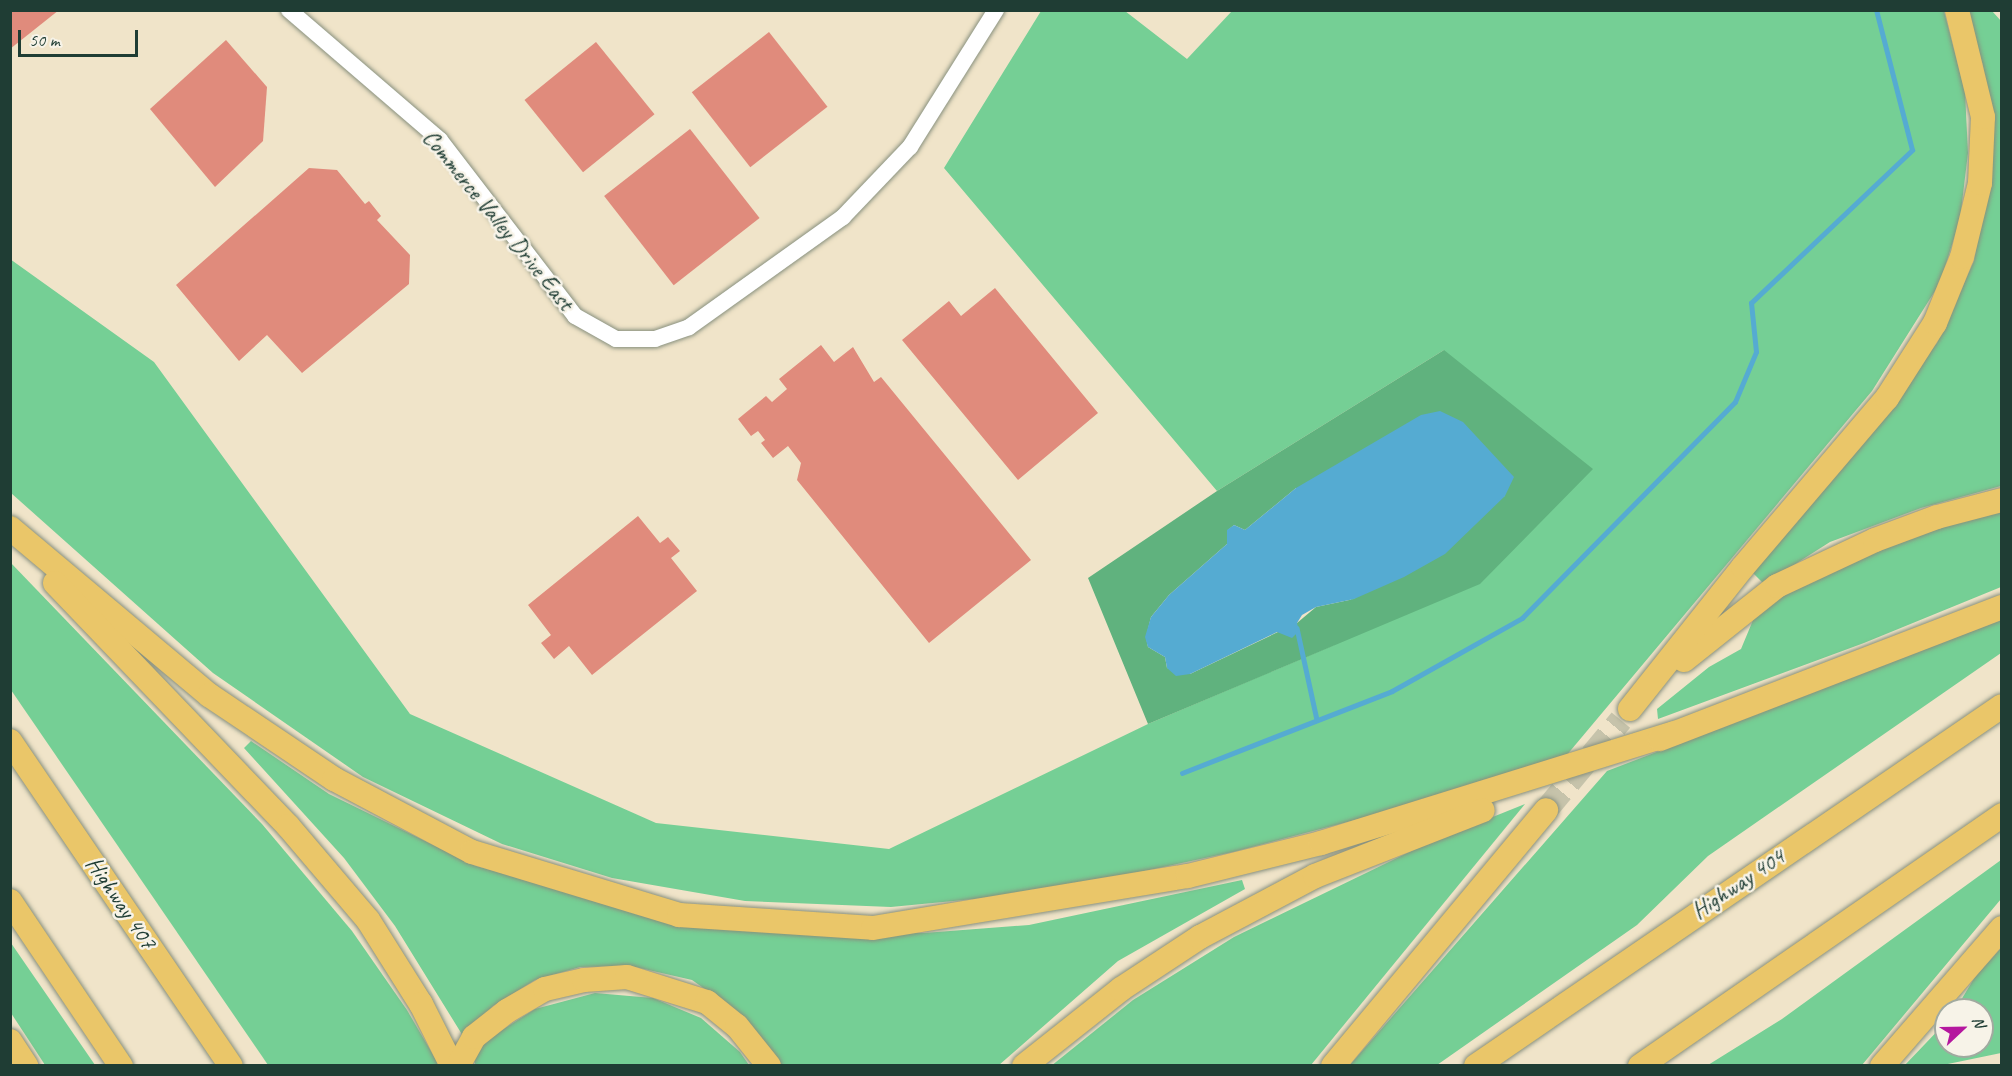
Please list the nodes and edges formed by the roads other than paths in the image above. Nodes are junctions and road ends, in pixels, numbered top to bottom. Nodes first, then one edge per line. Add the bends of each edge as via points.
1 (288, 10) edge
2 (996, 10) edge
3 (1957, 10) edge
4 (2001, 501) edge
5 (10, 528) edge
6 (10, 535) edge
7 (2001, 607) edge
8 (2001, 706) edge
9 (1674, 733) junction
10 (10, 741) edge
11 (1546, 810) tunnel mouth
12 (2001, 815) edge
13 (10, 901) edge
14 (2001, 928) edge
15 (10, 1041) edge
16 (26, 1065) edge
17 (121, 1065) edge
18 (231, 1065) edge
19 (452, 1065) edge
20 (458, 1065) edge
21 (769, 1065) edge
22 (1024, 1065) edge
23 (1333, 1065) edge
24 (1476, 1065) edge
25 (1640, 1065) edge
26 (1882, 1065) edge

1 - 2 street, Commerce Valley Drive East via 440,140 575,316 616,339 655,339 689,327 843,217 910,147
3 - 4 highway via 1983,117 1980,183 1962,257 1935,323 1887,398 1743,567 1626,714 1709,637 1777,586 1875,540 1937,517
5 - 9 highway via 209,695 334,779 472,852 679,915 873,928 1188,876 1321,843
6 - 19 highway via 288,826 368,920 421,1004
7 - 9 highway
8 - 24 highway, Highway 404
9 - 22 highway via 1315,876 1200,937 1121,989
10 - 18 highway, Highway 407
11 - 23 highway
12 - 25 highway
13 - 17 highway
14 - 26 highway
15 - 16 highway
20 - 21 highway via 474,1037 507,1011 545,989 584,980 627,977 707,1002 737,1026

